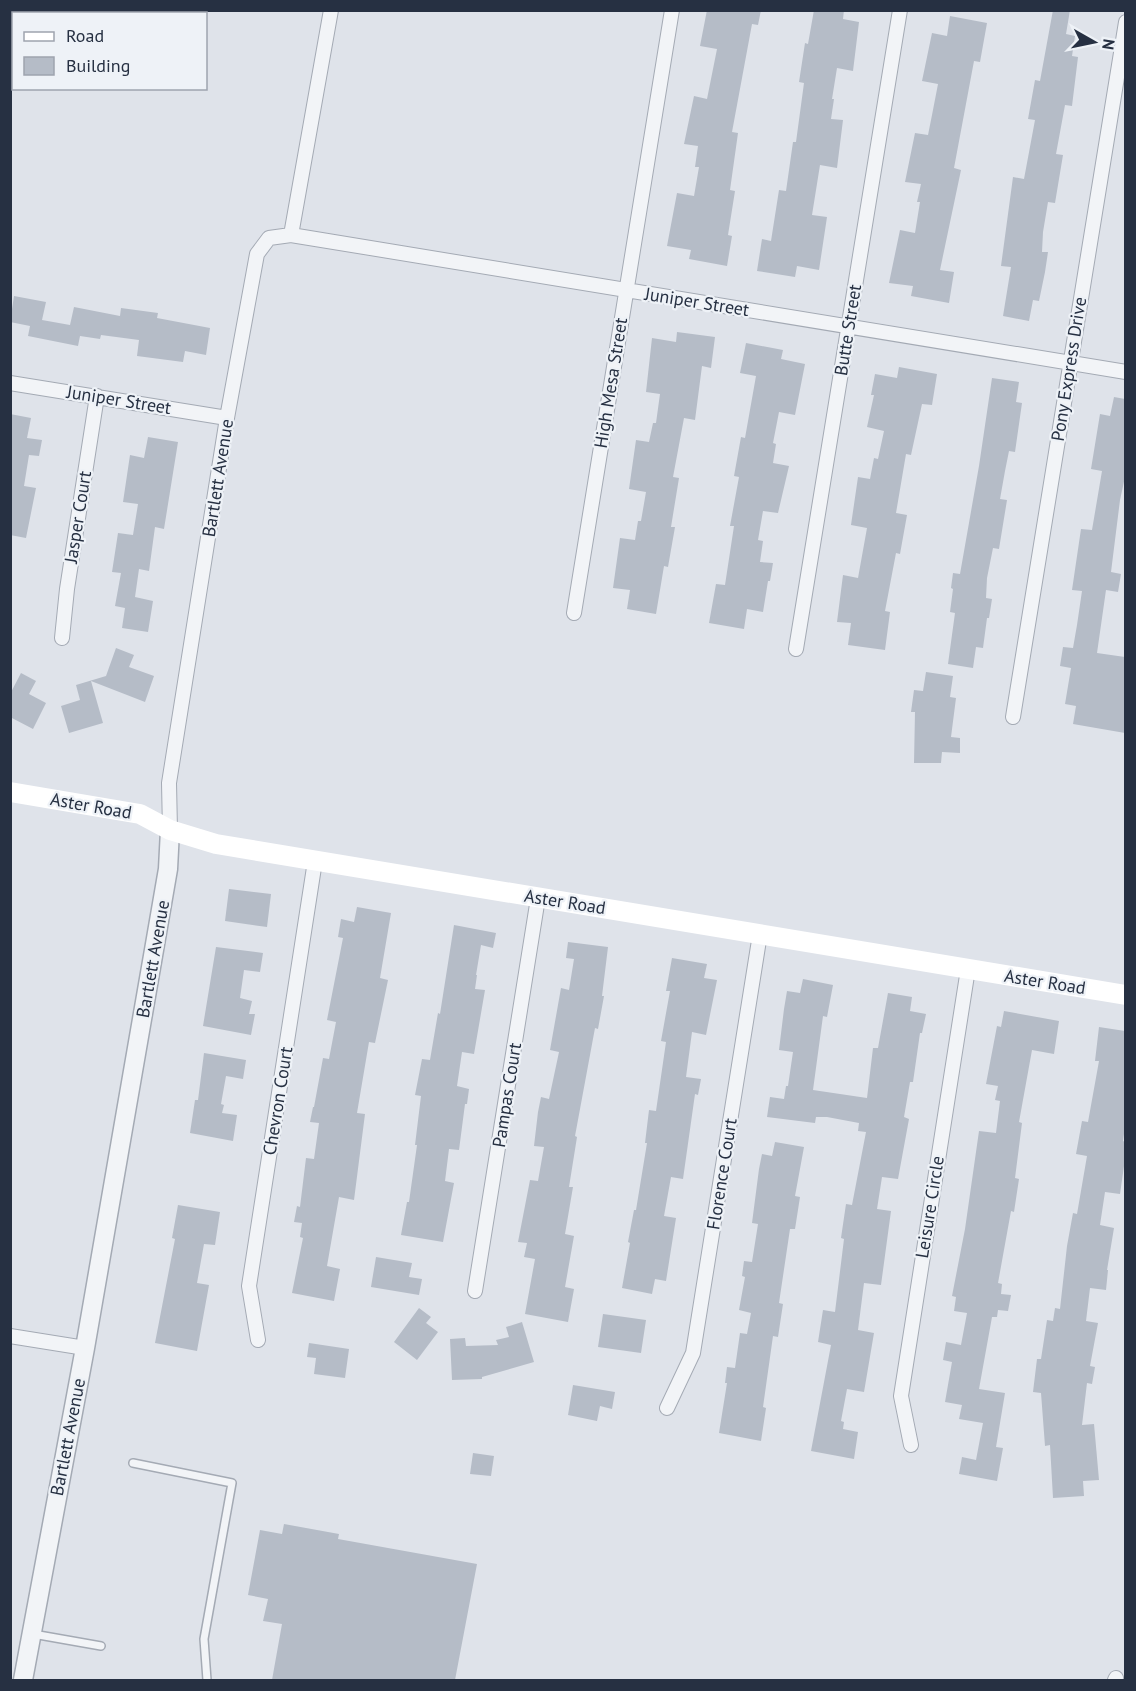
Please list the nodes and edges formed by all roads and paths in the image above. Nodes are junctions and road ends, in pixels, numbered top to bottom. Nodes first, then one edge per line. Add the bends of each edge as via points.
1 (331, 10) edge
2 (672, 10) edge
3 (900, 10) edge
4 (1125, 22) edge
5 (291, 235) junction
6 (269, 238) joint
7 (627, 290) junction
8 (848, 327) junction
9 (1070, 363) junction
10 (1125, 372) edge
11 (10, 383) edge
12 (97, 396) junction
13 (228, 418) junction
14 (574, 613) dead end
15 (62, 638) dead end
16 (796, 649) dead end
17 (1013, 717) dead end
18 (10, 792) edge
19 (170, 830) junction
20 (315, 861) junction
21 (538, 898) junction
22 (760, 934) junction
23 (968, 969) junction
24 (1125, 995) edge
25 (475, 1291) dead end
26 (10, 1336) edge
27 (258, 1340) dead end
28 (85, 1348) junction
29 (667, 1408) dead end
30 (911, 1445) dead end
31 (133, 1463) dead end
32 (31, 1634) junction
33 (101, 1646) dead end
34 (23, 1680) edge
35 (207, 1680) edge

1 - 5 street
2 - 7 street, High Mesa Street
3 - 8 street, Butte Street
4 - 9 street, Pony Express Drive
5 - 6 street, Juniper Street
5 - 7 street, Juniper Street
6 - 13 street, Bartlett Avenue via 256,254
7 - 8 street, Juniper Street
7 - 14 street, High Mesa Street
8 - 9 street, Juniper Street
8 - 16 street, Butte Street
9 - 10 street, Juniper Street
9 - 17 street, Pony Express Drive
11 - 12 street, Juniper Street
12 - 13 street, Juniper Street
12 - 15 street, Jasper Court
13 - 19 street, Bartlett Avenue via 169,783
18 - 19 main road, Aster Road via 140,814
19 - 20 main road, Aster Road via 216,844
19 - 28 street, Bartlett Avenue via 168,869
20 - 21 main road, Aster Road
20 - 27 street, Chevron Court via 249,1286
21 - 22 main road, Aster Road
21 - 25 street, Pampas Court
22 - 23 main road, Aster Road
22 - 29 street, Florence Court via 693,1353
23 - 24 main road, Aster Road
23 - 30 street, Leisure Circle via 901,1396
26 - 28 street
28 - 32 street, Bartlett Avenue
31 - 35 lane via 232,1483 204,1639
32 - 33 lane
32 - 34 street, Bartlett Avenue

